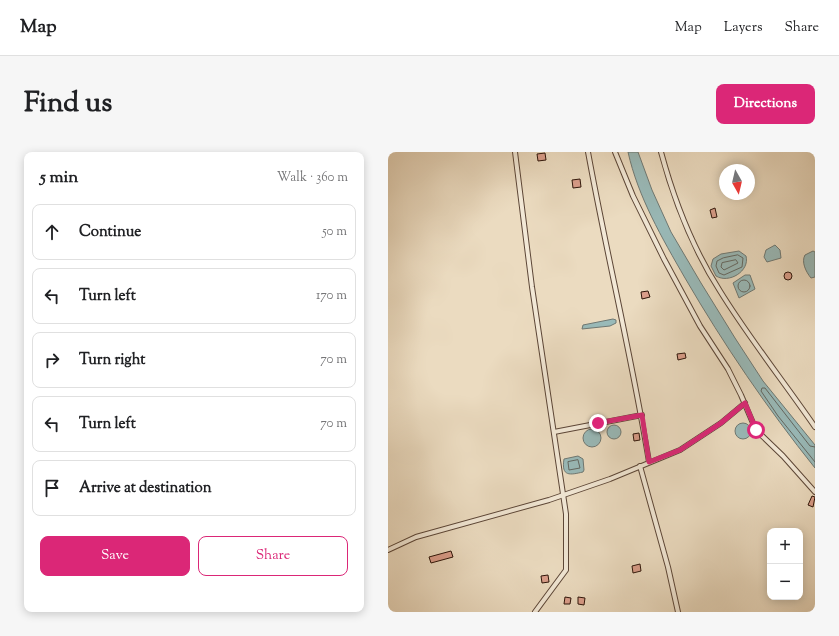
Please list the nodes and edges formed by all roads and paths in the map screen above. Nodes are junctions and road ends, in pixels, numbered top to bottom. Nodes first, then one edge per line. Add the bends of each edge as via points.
1 (515, 152) edge
2 (588, 152) edge
3 (615, 152) edge
4 (661, 152) edge
5 (745, 403) junction
6 (642, 415) junction
7 (815, 427) edge
8 (554, 432) junction
9 (649, 462) junction
10 (640, 466) junction
11 (815, 492) edge
12 (563, 495) junction
13 (388, 550) edge
14 (535, 612) edge
15 (678, 612) edge

1 - 8 street
2 - 6 street
3 - 5 street via 664,259
4 - 7 street via 675,198 697,250 719,290
5 - 9 street via 721,423 680,450
5 - 11 street via 756,430
6 - 8 street
6 - 9 street
8 - 12 street
9 - 10 street
10 - 12 street
10 - 15 street
12 - 13 street via 416,537
12 - 14 street via 566,514 566,570

